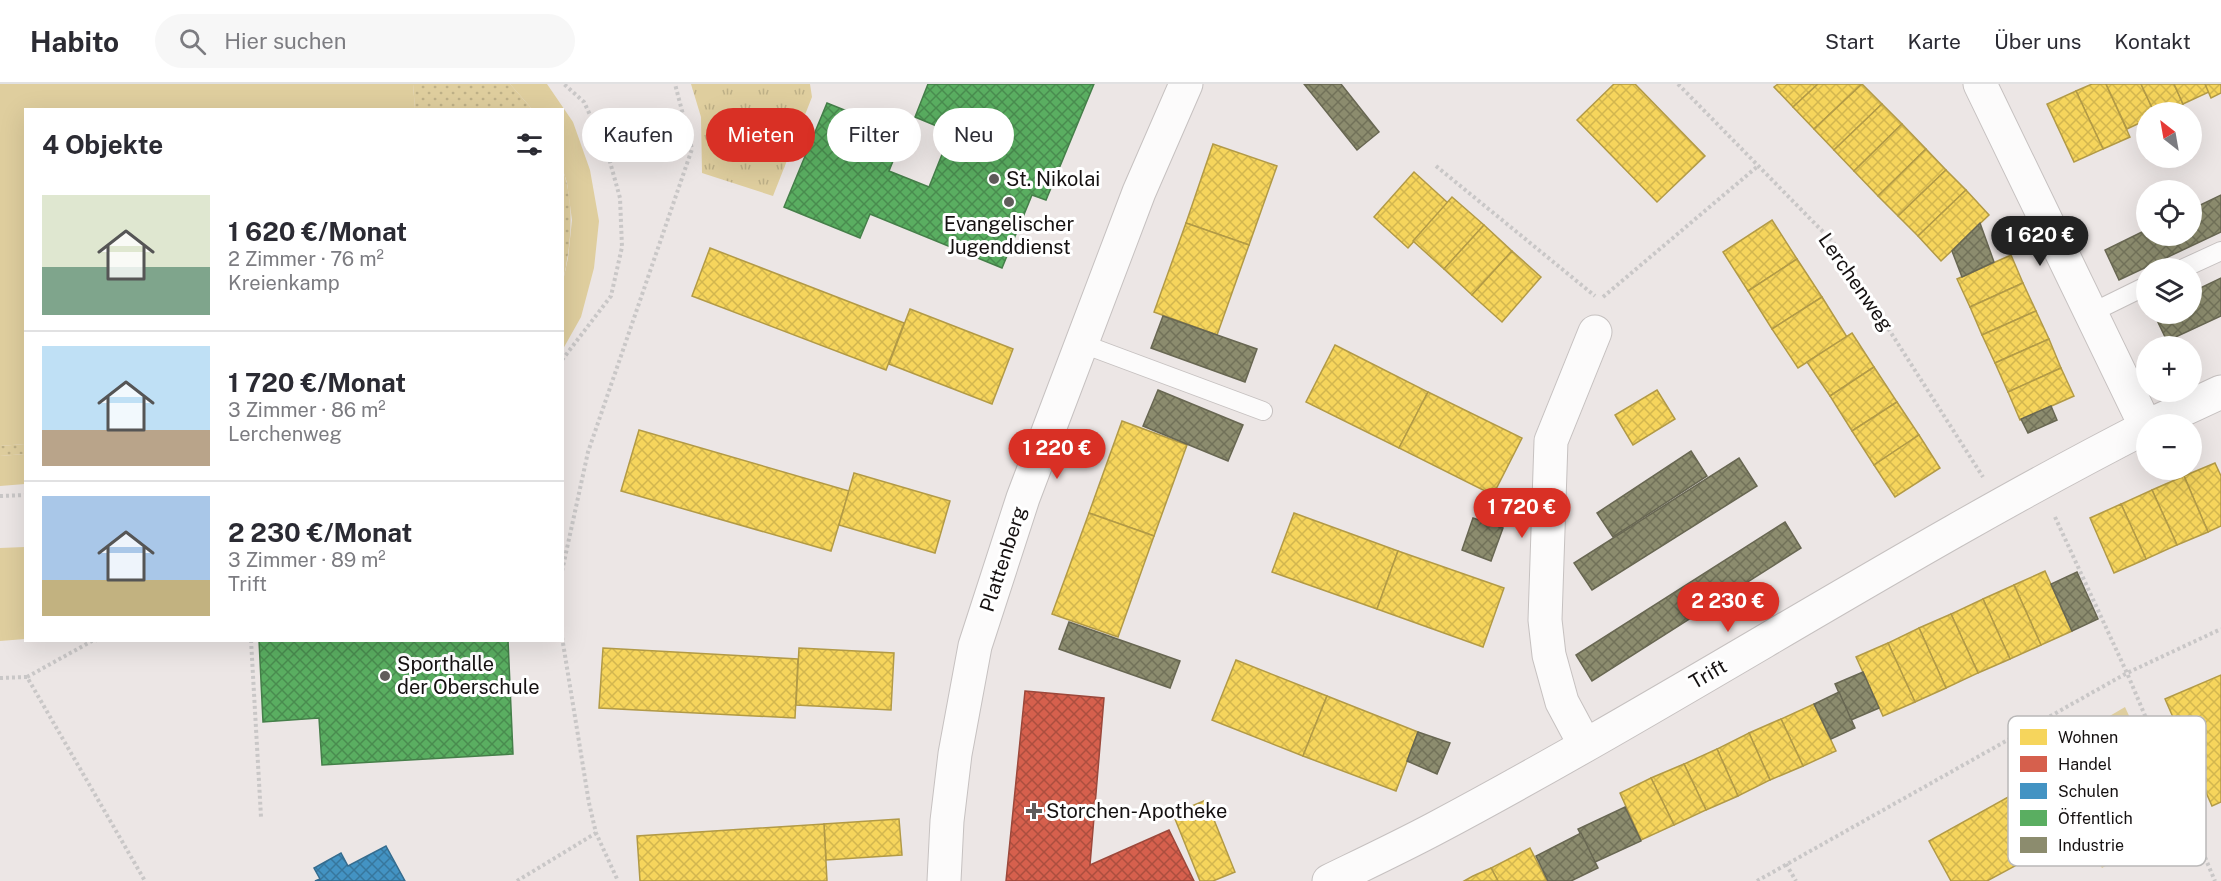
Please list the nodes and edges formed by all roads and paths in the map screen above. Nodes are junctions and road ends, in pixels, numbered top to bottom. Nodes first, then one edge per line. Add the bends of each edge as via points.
1 (564, 84) edge
2 (675, 84) edge
3 (1186, 84) edge
4 (1678, 84) edge
5 (1980, 84) edge
6 (1436, 166) dead end
7 (1758, 166) junction
8 (2221, 251) edge
9 (2202, 260) edge
10 (2136, 291) edge
11 (2091, 313) junction
12 (1595, 332) dead end
13 (1083, 344) junction
14 (564, 357) edge
15 (2221, 392) edge
16 (1263, 411) dead end
17 (2142, 414) edge
18 (2174, 414) edge
19 (2136, 432) edge
20 (2040, 483) junction
21 (24, 495) edge
22 (0, 496) edge
23 (2001, 506) junction
24 (564, 562) edge
25 (2221, 628) edge
26 (90, 642) edge
27 (251, 642) edge
28 (563, 642) edge
29 (2127, 673) junction
30 (27, 677) junction
31 (0, 678) edge
32 (2050, 716) edge
33 (2145, 716) edge
34 (2008, 740) edge
35 (1585, 745) junction
36 (261, 817) dead end
37 (596, 833) junction
38 (2206, 860) edge
39 (1786, 864) junction
40 (145, 881) edge
41 (517, 881) edge
42 (618, 881) edge
43 (944, 881) edge
44 (1329, 881) edge
45 (1757, 881) edge
46 (1796, 881) edge
47 (2215, 881) edge

1 - 14 path via 584,102 607,150 620,198 622,247 611,296
2 - 24 path via 692,149 588,452
3 - 13 street, Plattenberg via 1139,192
4 - 7 path, Lerchenweg
5 - 11 street
6 - 7 path via 1600,300
7 - 23 path, Lerchenweg via 1833,242
8 - 9 lane
10 - 11 lane
11 - 17 street
12 - 35 street via 1551,441 1545,620 1549,655 1562,702
13 - 16 lane
13 - 43 street, Plattenberg via 1023,498 975,646 955,754
15 - 18 street, Trift
19 - 20 street, Trift
20 - 23 street, Trift
20 - 29 path
21 - 22 path
23 - 35 street, Trift
25 - 29 path
26 - 30 path
27 - 36 path
28 - 37 path
29 - 32 path
29 - 33 path
30 - 31 path
30 - 40 path
34 - 39 path
35 - 44 street, Trift via 1434,830
37 - 41 path
37 - 42 path
38 - 47 path
39 - 45 path
39 - 46 path

